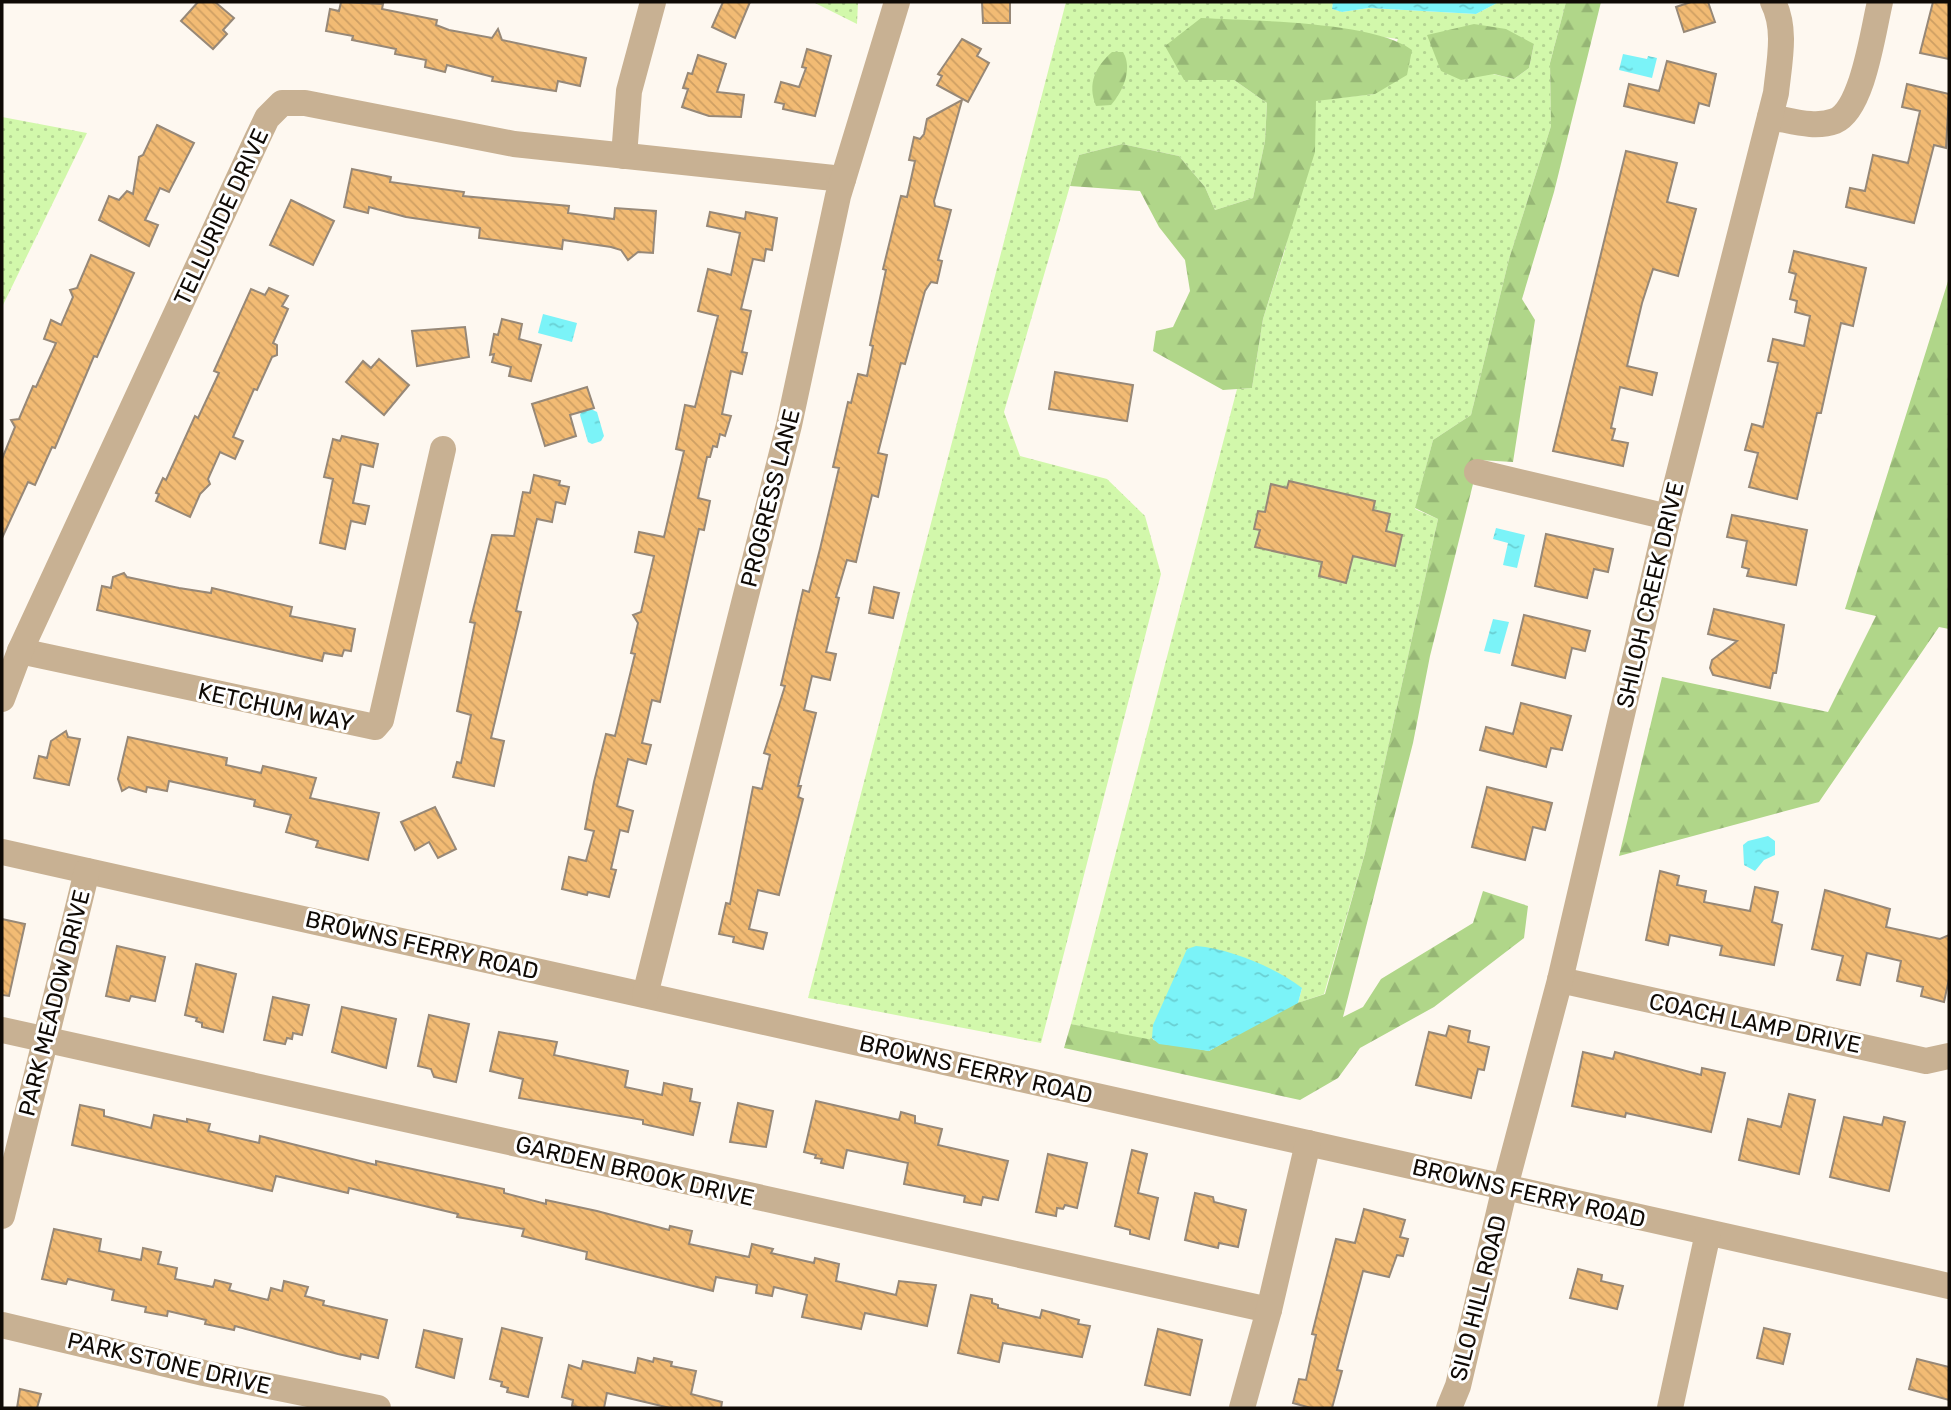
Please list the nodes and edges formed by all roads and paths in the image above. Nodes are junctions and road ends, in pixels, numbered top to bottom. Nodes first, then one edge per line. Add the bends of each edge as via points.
1 (653, 2) edge
2 (897, 2) edge
3 (1773, 2) edge
4 (1880, 2) edge
5 (1770, 117) junction
6 (624, 156) junction
7 (843, 179) junction
8 (443, 449) dead end
9 (1476, 472) dead end
10 (1668, 517) junction
11 (20, 650) junction
12 (2, 699) edge
13 (2, 852) edge
14 (87, 871) junction
15 (1560, 980) junction
16 (645, 995) junction
17 (2, 1030) edge
18 (45, 1039) junction
19 (1949, 1056) edge
20 (1308, 1143) junction
21 (1505, 1187) junction
22 (2, 1216) edge
23 (1709, 1233) junction
24 (1949, 1286) edge
25 (1269, 1310) junction
26 (2, 1325) edge
27 (378, 1408) edge
28 (1242, 1408) edge
29 (1449, 1408) edge
30 (1670, 1408) edge

1 - 6 street via 629,91
2 - 7 street, PROGRESS LANE
3 - 5 street, SHILOH CREEK DRIVE via 1779,14 1780,46
4 - 5 street via 1849,111 1834,121 1810,124
5 - 10 street, SHILOH CREEK DRIVE
6 - 7 street, TELLURIDE DRIVE
6 - 11 street, TELLURIDE DRIVE via 514,144 305,103 282,103 267,118
7 - 16 street, PROGRESS LANE via 789,425
8 - 11 street, KETCHUM WAY via 381,720 374,727
9 - 10 street
10 - 15 street, SHILOH CREEK DRIVE
11 - 12 street, TELLURIDE DRIVE
13 - 14 street, BROWNS FERRY ROAD
14 - 16 street, BROWNS FERRY ROAD
14 - 18 street, PARK MEADOW DRIVE
15 - 19 street, COACH LAMP DRIVE via 1926,1061
15 - 21 street, SHILOH CREEK DRIVE
16 - 20 street, BROWNS FERRY ROAD
17 - 18 street, GARDEN BROOK DRIVE
18 - 22 street, PARK MEADOW DRIVE
18 - 25 street, GARDEN BROOK DRIVE
20 - 21 street, BROWNS FERRY ROAD
20 - 25 street
21 - 23 street, BROWNS FERRY ROAD
21 - 29 street, SILO HILL ROAD
23 - 24 street, BROWNS FERRY ROAD
23 - 30 street
25 - 28 street
26 - 27 street, PARK STONE DRIVE

